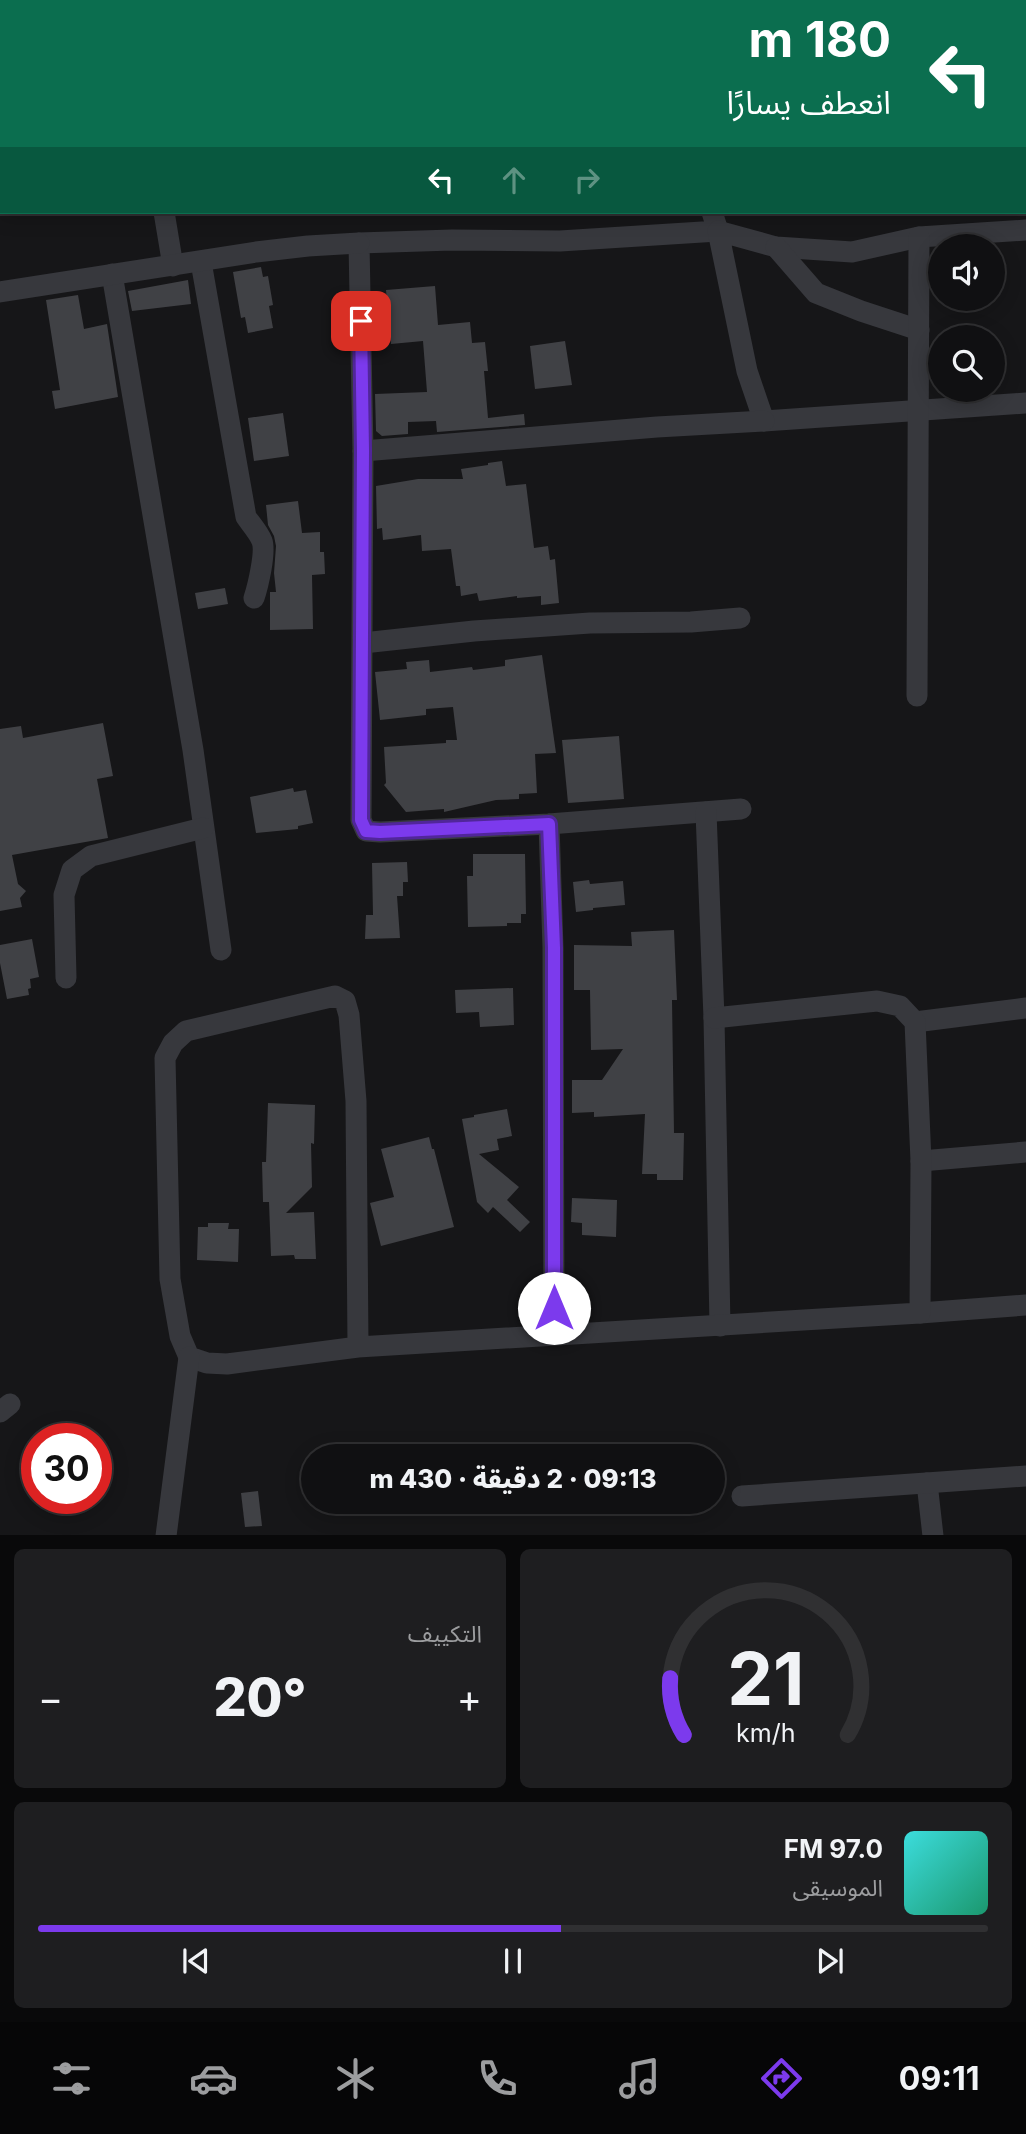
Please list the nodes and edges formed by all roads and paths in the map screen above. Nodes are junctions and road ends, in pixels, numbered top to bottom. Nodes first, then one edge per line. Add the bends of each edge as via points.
1 (164, 214) edge
2 (715, 221) edge
3 (1026, 230) edge
4 (919, 237) junction
5 (359, 243) junction
6 (776, 247) junction
7 (201, 262) junction
8 (173, 266) junction
9 (112, 274) junction
10 (0, 292) edge
11 (919, 330) junction
12 (1026, 403) edge
13 (918, 411) junction
14 (764, 421) junction
15 (363, 451) junction
16 (254, 598) dead end
17 (740, 618) dead end
18 (363, 643) junction
19 (917, 696) dead end
20 (741, 809) dead end
21 (706, 812) junction
22 (549, 824) junction
23 (203, 828) junction
24 (220, 950) dead end
25 (66, 978) dead end
26 (1026, 1008) edge
27 (714, 1018) junction
28 (915, 1022) junction
29 (1026, 1152) edge
30 (922, 1161) junction
31 (1026, 1305) edge
32 (920, 1313) junction
33 (720, 1326) junction
34 (554, 1334) junction
35 (358, 1348) junction
36 (189, 1357) junction
37 (1026, 1476) edge
38 (927, 1483) junction
39 (742, 1496) dead end
40 (166, 1535) edge
41 (933, 1535) edge

1 - 8 street
2 - 5 street via 560,241
2 - 6 street
2 - 14 street via 747,371
3 - 4 street
4 - 6 street via 852,252
4 - 11 street
5 - 7 street
5 - 15 street
6 - 11 street via 816,293
7 - 8 street
7 - 16 street via 246,517 262,542
8 - 9 street
9 - 10 street
9 - 23 street
11 - 13 street
12 - 13 street
13 - 14 street
13 - 19 street
14 - 15 street
15 - 18 street
17 - 18 street via 590,623
18 - 22 street via 361,820 366,831
20 - 21 street
21 - 22 street
21 - 27 street
22 - 34 street via 554,948
23 - 24 street
23 - 25 street via 91,856 72,870 64,895
26 - 28 street
27 - 28 street via 877,1001 900,1006
27 - 33 street
28 - 30 street
29 - 30 street
30 - 32 street
31 - 32 street
32 - 33 street
33 - 34 street
34 - 35 street
35 - 36 street via 227,1364
35 - 36 street via 355,1082 347,1008 345,1001 335,996 186,1031 165,1058 170,1279 178,1328
36 - 40 street
37 - 38 street
38 - 39 street
38 - 41 street

